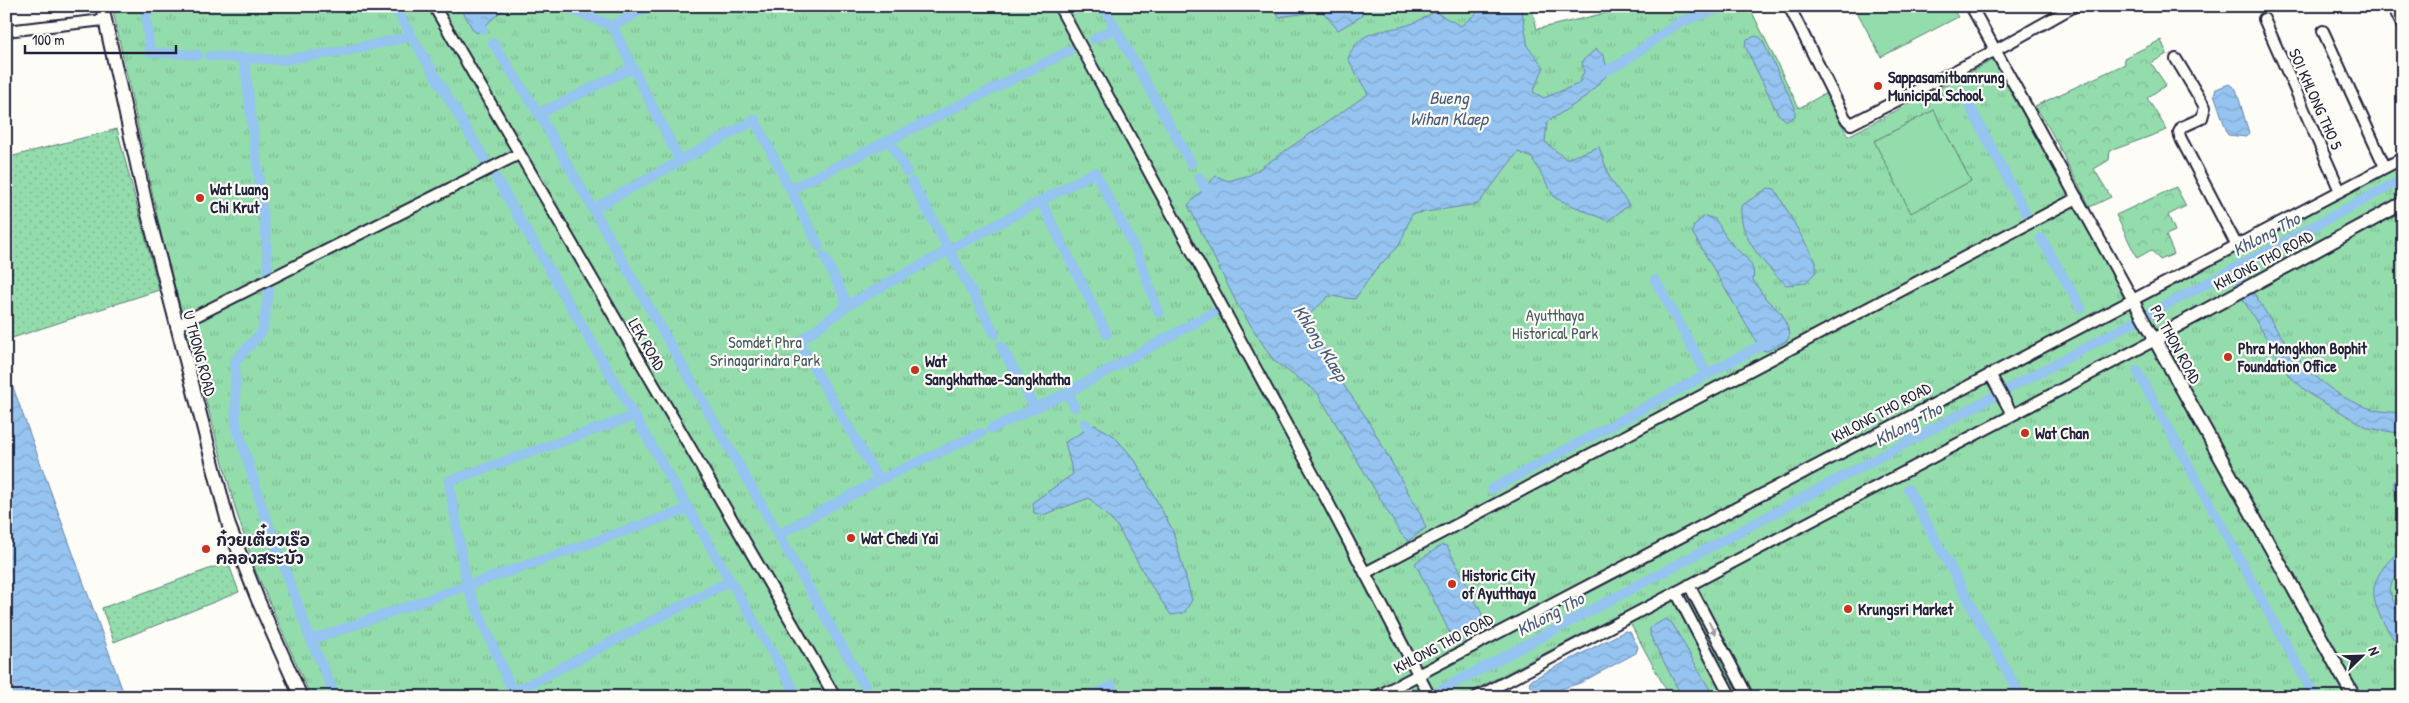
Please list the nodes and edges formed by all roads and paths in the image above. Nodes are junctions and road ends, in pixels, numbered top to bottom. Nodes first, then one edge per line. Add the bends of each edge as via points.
1 (102, 6) edge
2 (434, 6) edge
3 (1059, 6) edge
4 (1789, 6) edge
5 (1971, 6) edge
6 (2075, 6) edge
7 (2393, 6) edge
8 (2264, 19) dead end
9 (104, 20) junction
10 (2403, 27) edge
11 (6, 31) edge
12 (2323, 31) dead end
13 (1996, 50) junction
14 (2176, 59) dead end
15 (519, 154) junction
16 (2403, 158) edge
17 (2385, 167) junction
18 (2340, 191) junction
19 (2077, 198) junction
20 (2403, 203) edge
21 (2237, 246) junction
22 (2135, 303) junction
23 (176, 326) junction
24 (2152, 336) junction
25 (1992, 376) junction
26 (2010, 411) junction
27 (1365, 573) junction
28 (1689, 584) junction
29 (1676, 592) junction
30 (1418, 674) junction
31 (301, 697) edge
32 (835, 697) edge
33 (1376, 697) edge
34 (1430, 697) edge
35 (1477, 697) edge
36 (1731, 697) edge
37 (1748, 697) edge
38 (2354, 697) edge

1 - 9 main road, U THONG ROAD
2 - 15 street, LEK ROAD
3 - 27 street
4 - 13 street via 1845,118 1851,124
5 - 13 street, PA THON ROAD
6 - 13 street
7 - 10 street
8 - 18 street, SOI KHLONG THO 5
9 - 11 street
9 - 23 main road, U THONG ROAD
12 - 17 street
13 - 19 street, PA THON ROAD
14 - 21 street via 2205,108 2202,118 2182,127 2180,137
15 - 23 street
15 - 32 street, LEK ROAD
16 - 17 street, KHLONG THO ROAD
17 - 18 street, KHLONG THO ROAD
18 - 21 street, KHLONG THO ROAD
19 - 22 street, PA THON ROAD
19 - 27 street
20 - 24 main road, KHLONG THO ROAD via 2173,328
21 - 22 street, KHLONG THO ROAD
22 - 24 street, PA THON ROAD
22 - 25 street, KHLONG THO ROAD
23 - 31 main road, U THONG ROAD via 236,547
24 - 26 street, KHLONG THO ROAD
24 - 38 main road, PA THON ROAD
25 - 26 street
25 - 30 street, KHLONG THO ROAD
26 - 28 street, KHLONG THO ROAD
27 - 30 street
28 - 29 street, KHLONG THO ROAD
28 -> 37 street
29 - 35 street, KHLONG THO ROAD
29 - 36 street
30 - 33 street, KHLONG THO ROAD
30 - 34 street

